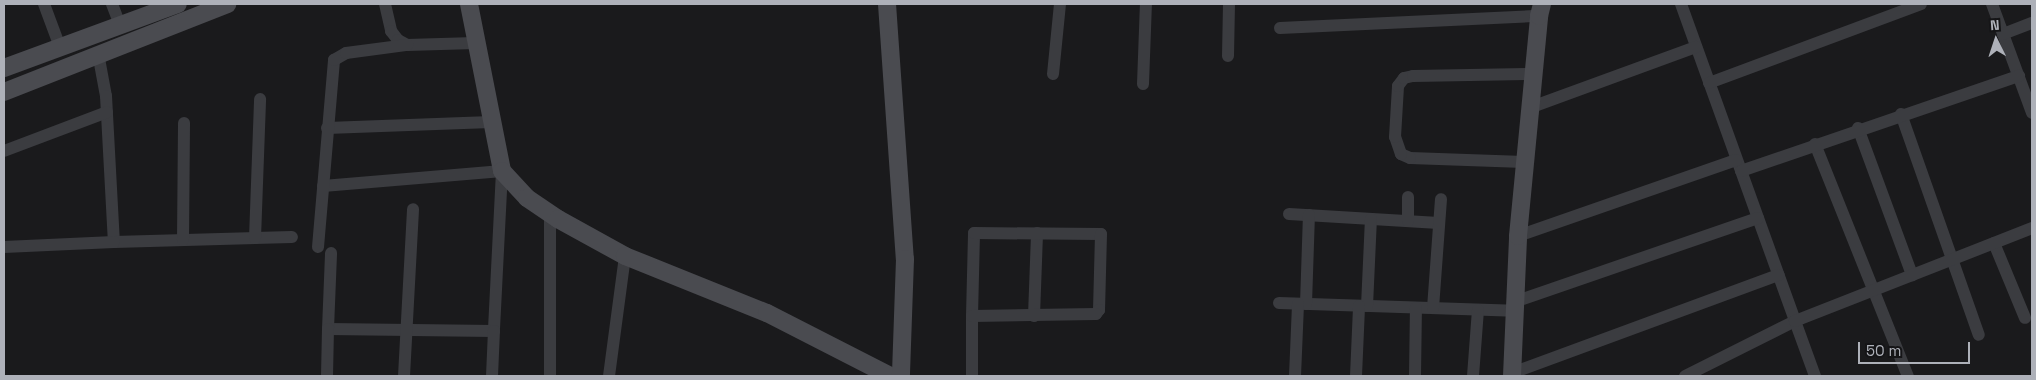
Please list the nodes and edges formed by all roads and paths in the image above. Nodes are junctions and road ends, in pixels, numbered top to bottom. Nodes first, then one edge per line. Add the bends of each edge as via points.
1 (44, 4) edge
2 (112, 4) edge
3 (178, 4) edge
4 (227, 4) edge
5 (385, 4) edge
6 (469, 4) edge
7 (887, 4) edge
8 (1060, 4) edge
9 (1146, 4) edge
10 (1229, 4) edge
11 (1681, 4) edge
12 (1921, 4) edge
13 (1992, 4) edge
14 (1896, 8) edge
15 (1541, 10) edge
16 (2032, 23) edge
17 (120, 25) junction
18 (1280, 28) dead end
19 (2004, 34) junction
20 (475, 43) junction
21 (407, 45) junction
22 (60, 47) junction
23 (1696, 47) junction
24 (98, 53) junction
25 (1228, 56) dead end
26 (4, 68) edge
27 (1052, 74) dead end
28 (1533, 74) junction
29 (2019, 76) junction
30 (1709, 83) junction
31 (1143, 84) dead end
32 (4, 92) edge
33 (260, 99) dead end
34 (1529, 108) junction
35 (107, 112) junction
36 (2032, 113) edge
37 (1901, 114) junction
38 (491, 122) junction
39 (184, 123) dead end
40 (327, 128) junction
41 (1858, 128) junction
42 (1815, 144) junction
43 (4, 151) edge
44 (1524, 162) junction
45 (1739, 165) junction
46 (502, 171) junction
47 (323, 186) junction
48 (1408, 196) dead end
49 (1441, 199) dead end
50 (414, 209) dead end
51 (550, 213) junction
52 (1289, 214) dead end
53 (1309, 215) junction
54 (1758, 218) junction
55 (1371, 219) junction
56 (1408, 221) junction
57 (1439, 223) junction
58 (2031, 233) edge
59 (1037, 234) junction
60 (1518, 236) junction
61 (292, 237) dead end
62 (255, 238) junction
63 (183, 240) junction
64 (114, 242) junction
65 (1994, 243) junction
66 (318, 246) dead end
67 (4, 247) edge
68 (331, 253) dead end
69 (625, 256) junction
70 (1954, 260) junction
71 (1779, 275) junction
72 (1912, 275) junction
73 (1874, 289) junction
74 (1279, 303) dead end
75 (1302, 304) junction
76 (1363, 306) junction
77 (1514, 307) junction
78 (1416, 308) junction
79 (1433, 308) junction
80 (1478, 310) junction
81 (972, 316) junction
82 (1034, 316) junction
83 (2024, 318) dead end
84 (1795, 321) junction
85 (328, 329) junction
86 (406, 330) junction
87 (494, 331) junction
88 (1979, 335) dead end
89 (1512, 375) edge
90 (326, 376) edge
91 (404, 376) edge
92 (492, 376) edge
93 (550, 376) edge
94 (609, 376) edge
95 (890, 376) edge
96 (901, 376) edge
97 (972, 376) edge
98 (1295, 376) edge
99 (1356, 376) edge
100 (1415, 376) edge
101 (1473, 376) edge
102 (1685, 376) edge
103 (1815, 376) edge
104 (1908, 376) edge

1 - 22 street
2 - 17 street
3 - 17 street
4 - 24 street
5 - 21 street via 391,31
6 - 20 street
7 - 96 street via 905,259
8 - 27 street
9 - 31 street
10 - 25 street
11 - 23 street
12 - 14 street
13 - 19 street
14 - 30 street
15 - 18 street
15 - 28 street
16 - 19 street
17 - 22 street
19 - 29 street
20 - 21 street
20 - 38 street
21 - 40 street via 346,53 334,60
22 - 26 street
23 - 30 street
23 - 34 street
24 - 32 street
24 - 35 street
28 - 34 street
28 - 44 street via 1413,76 1404,78 1398,86 1395,137 1401,154 1410,158
29 - 36 street
29 - 37 street
30 - 45 street
33 - 62 street
34 - 44 street
35 - 43 street
35 - 64 street
37 - 41 street
37 - 70 street
38 - 40 street
38 - 46 street
39 - 63 street
40 - 47 street
41 - 42 street
41 - 72 street
42 - 45 street
42 - 73 street
44 - 60 street
45 - 54 street
45 - 60 street
46 - 47 street
46 - 51 street via 527,198
46 - 87 street
47 - 66 street
48 - 56 street
49 - 57 street
50 - 86 street
51 - 69 street
51 - 93 street
52 - 53 street
53 - 55 street
53 - 75 street
54 - 71 street
54 - 77 street
55 - 56 street
55 - 76 street
56 - 57 street
57 - 79 street
58 - 65 street
59 - 81 street via 974,233
59 - 82 street
59 - 82 street via 1101,234 1099,310 1091,315
60 - 77 street
61 - 62 street
62 - 63 street
63 - 64 street
64 - 67 street
65 - 70 street
65 - 83 street
68 - 85 street
69 - 94 street
69 - 95 street via 767,313
70 - 72 street
70 - 88 street
71 - 84 street
71 - 89 street
72 - 73 street
73 - 84 street
73 - 104 street
74 - 75 street
75 - 76 street
75 - 98 street
76 - 78 street
76 - 99 street
77 - 80 street
77 - 89 street
78 - 79 street
78 - 100 street
79 - 80 street
80 - 101 street
81 - 82 street
81 - 97 street
84 - 102 street
84 - 103 street
85 - 86 street
85 - 90 street
86 - 87 street
86 - 91 street
87 - 92 street

